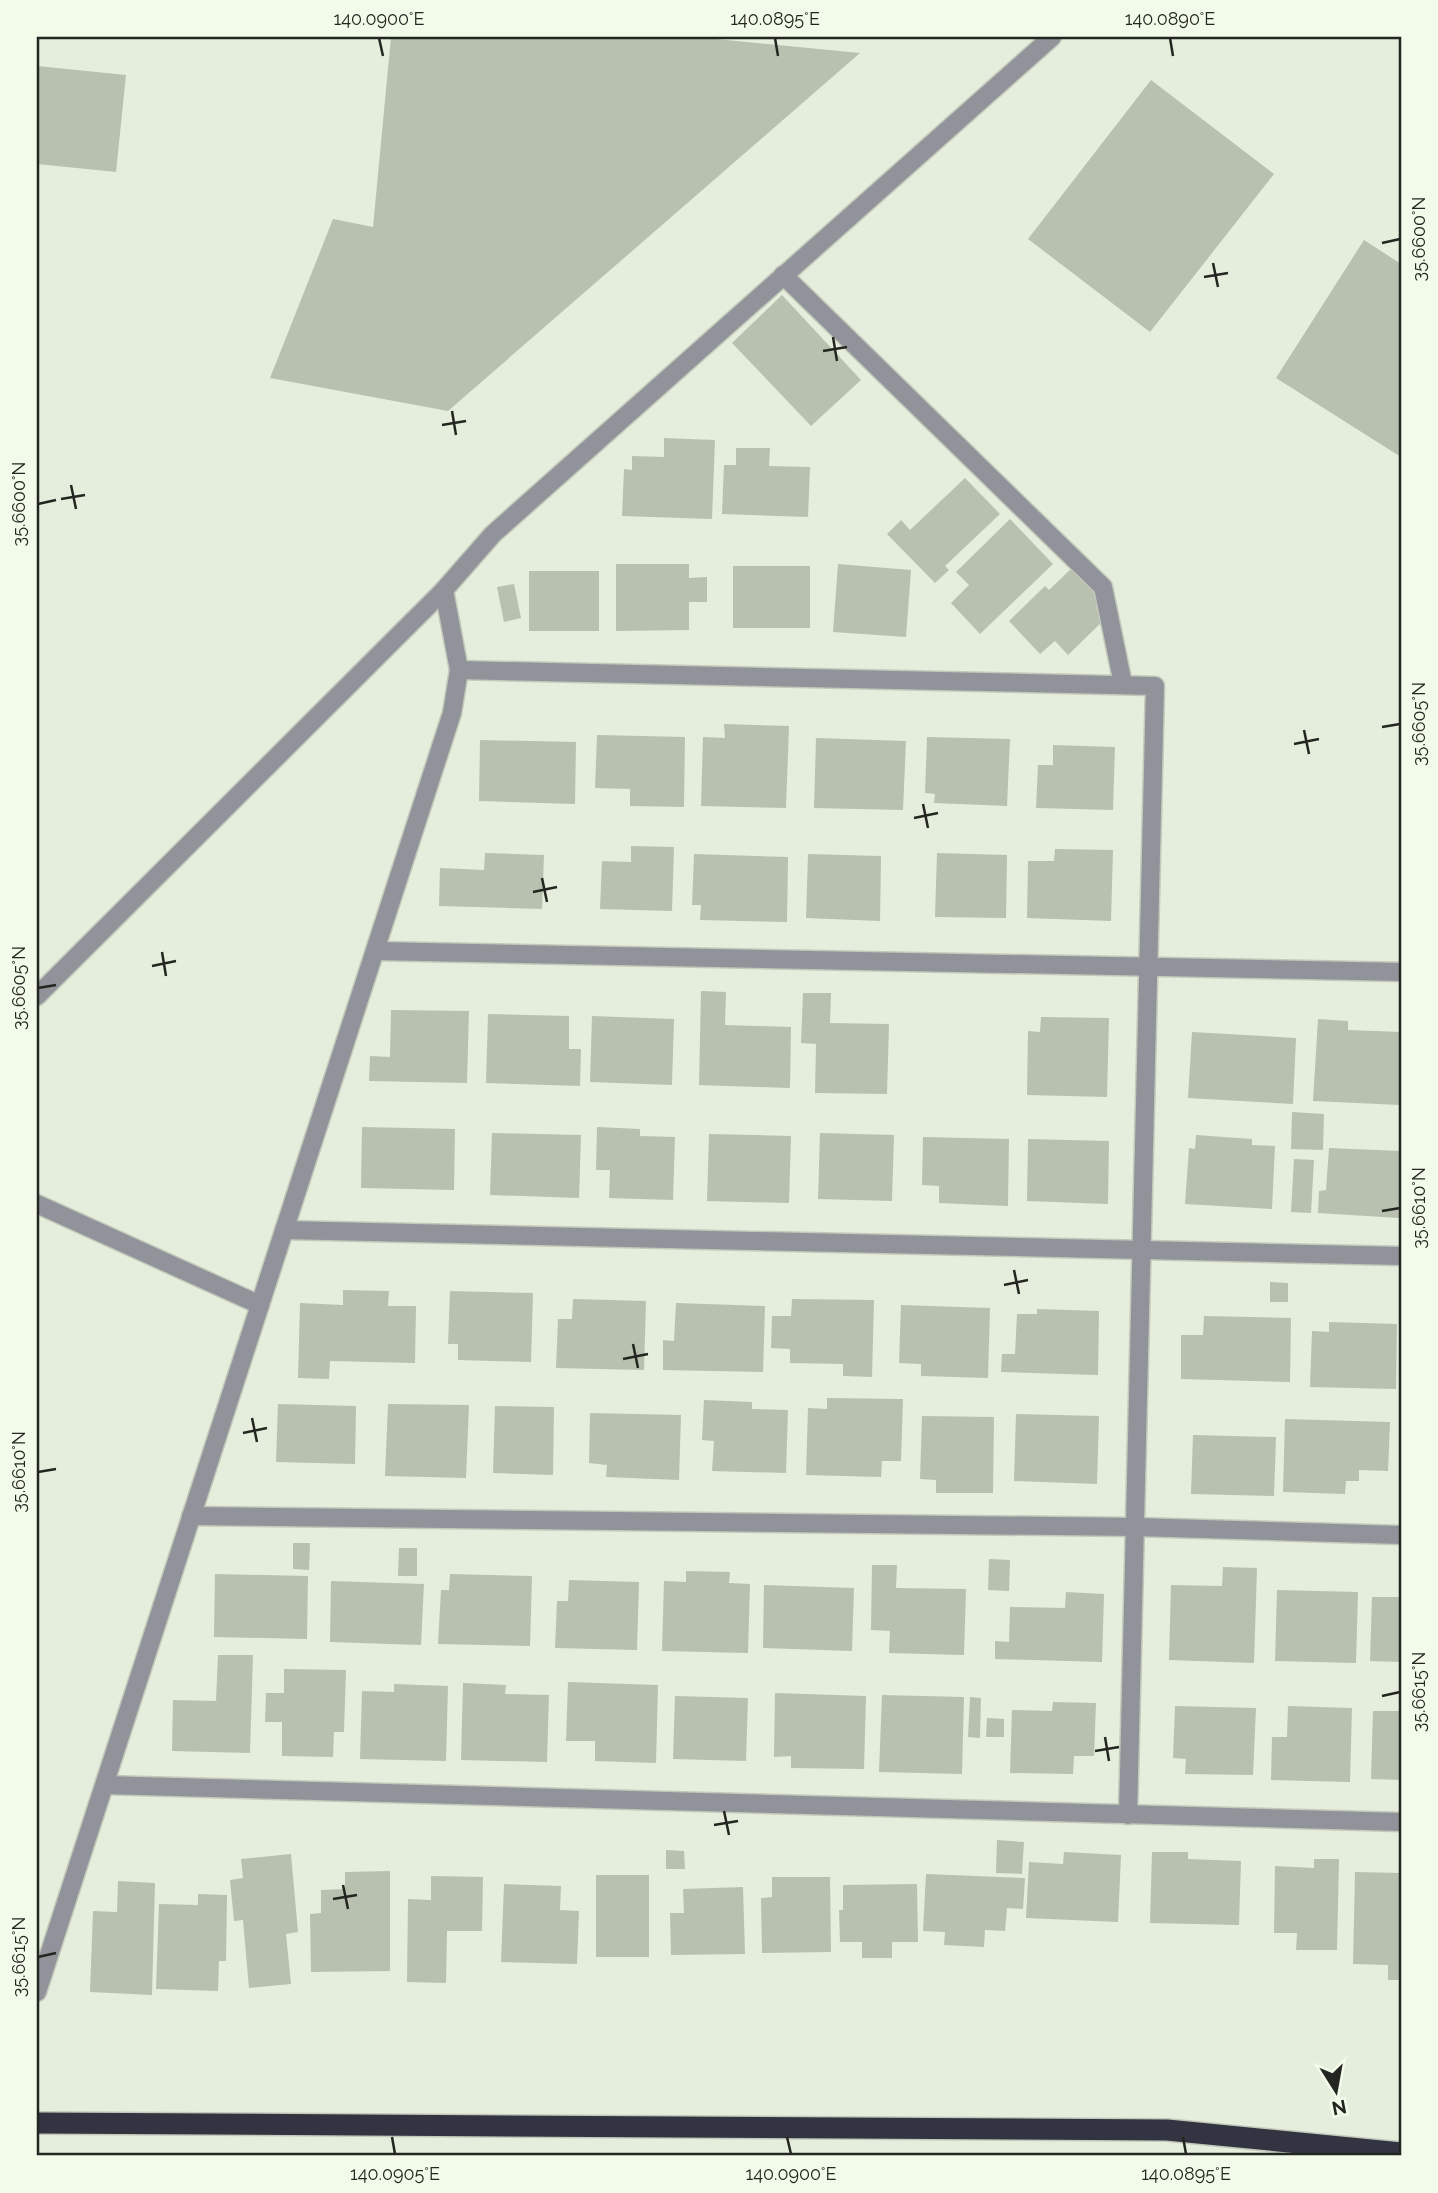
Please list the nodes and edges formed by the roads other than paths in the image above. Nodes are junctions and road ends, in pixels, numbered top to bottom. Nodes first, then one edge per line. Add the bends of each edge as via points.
1 (1052, 37) edge
2 (783, 275) junction
3 (444, 590) junction
4 (459, 670) junction
5 (1123, 684) junction
6 (375, 951) junction
7 (1148, 965) junction
8 (1401, 972) edge
9 (37, 996) edge
10 (37, 1204) edge
11 (284, 1230) junction
12 (1141, 1250) junction
13 (1401, 1256) edge
14 (260, 1306) junction
15 (191, 1516) junction
16 (1135, 1527) junction
17 (1401, 1535) edge
18 (105, 1785) junction
19 (1128, 1815) junction
20 (1401, 1822) edge
21 (37, 1992) edge
22 (37, 2123) edge
23 (1401, 2153) edge

1 - 2 street
2 - 3 street via 493,534
2 - 5 street via 1103,587
3 - 4 street
3 - 9 street
4 - 5 street
4 - 6 street via 452,713
5 - 7 street via 1155,686
6 - 7 street
6 - 11 street
7 - 8 street
7 - 12 street
10 - 14 street
11 - 12 street
11 - 14 street
12 - 13 street
12 - 16 street
14 - 15 street
15 - 16 street
15 - 18 street
16 - 17 street
16 - 19 street
18 - 19 street
18 - 21 street
19 - 20 street
22 - 23 highway via 1167,2130

